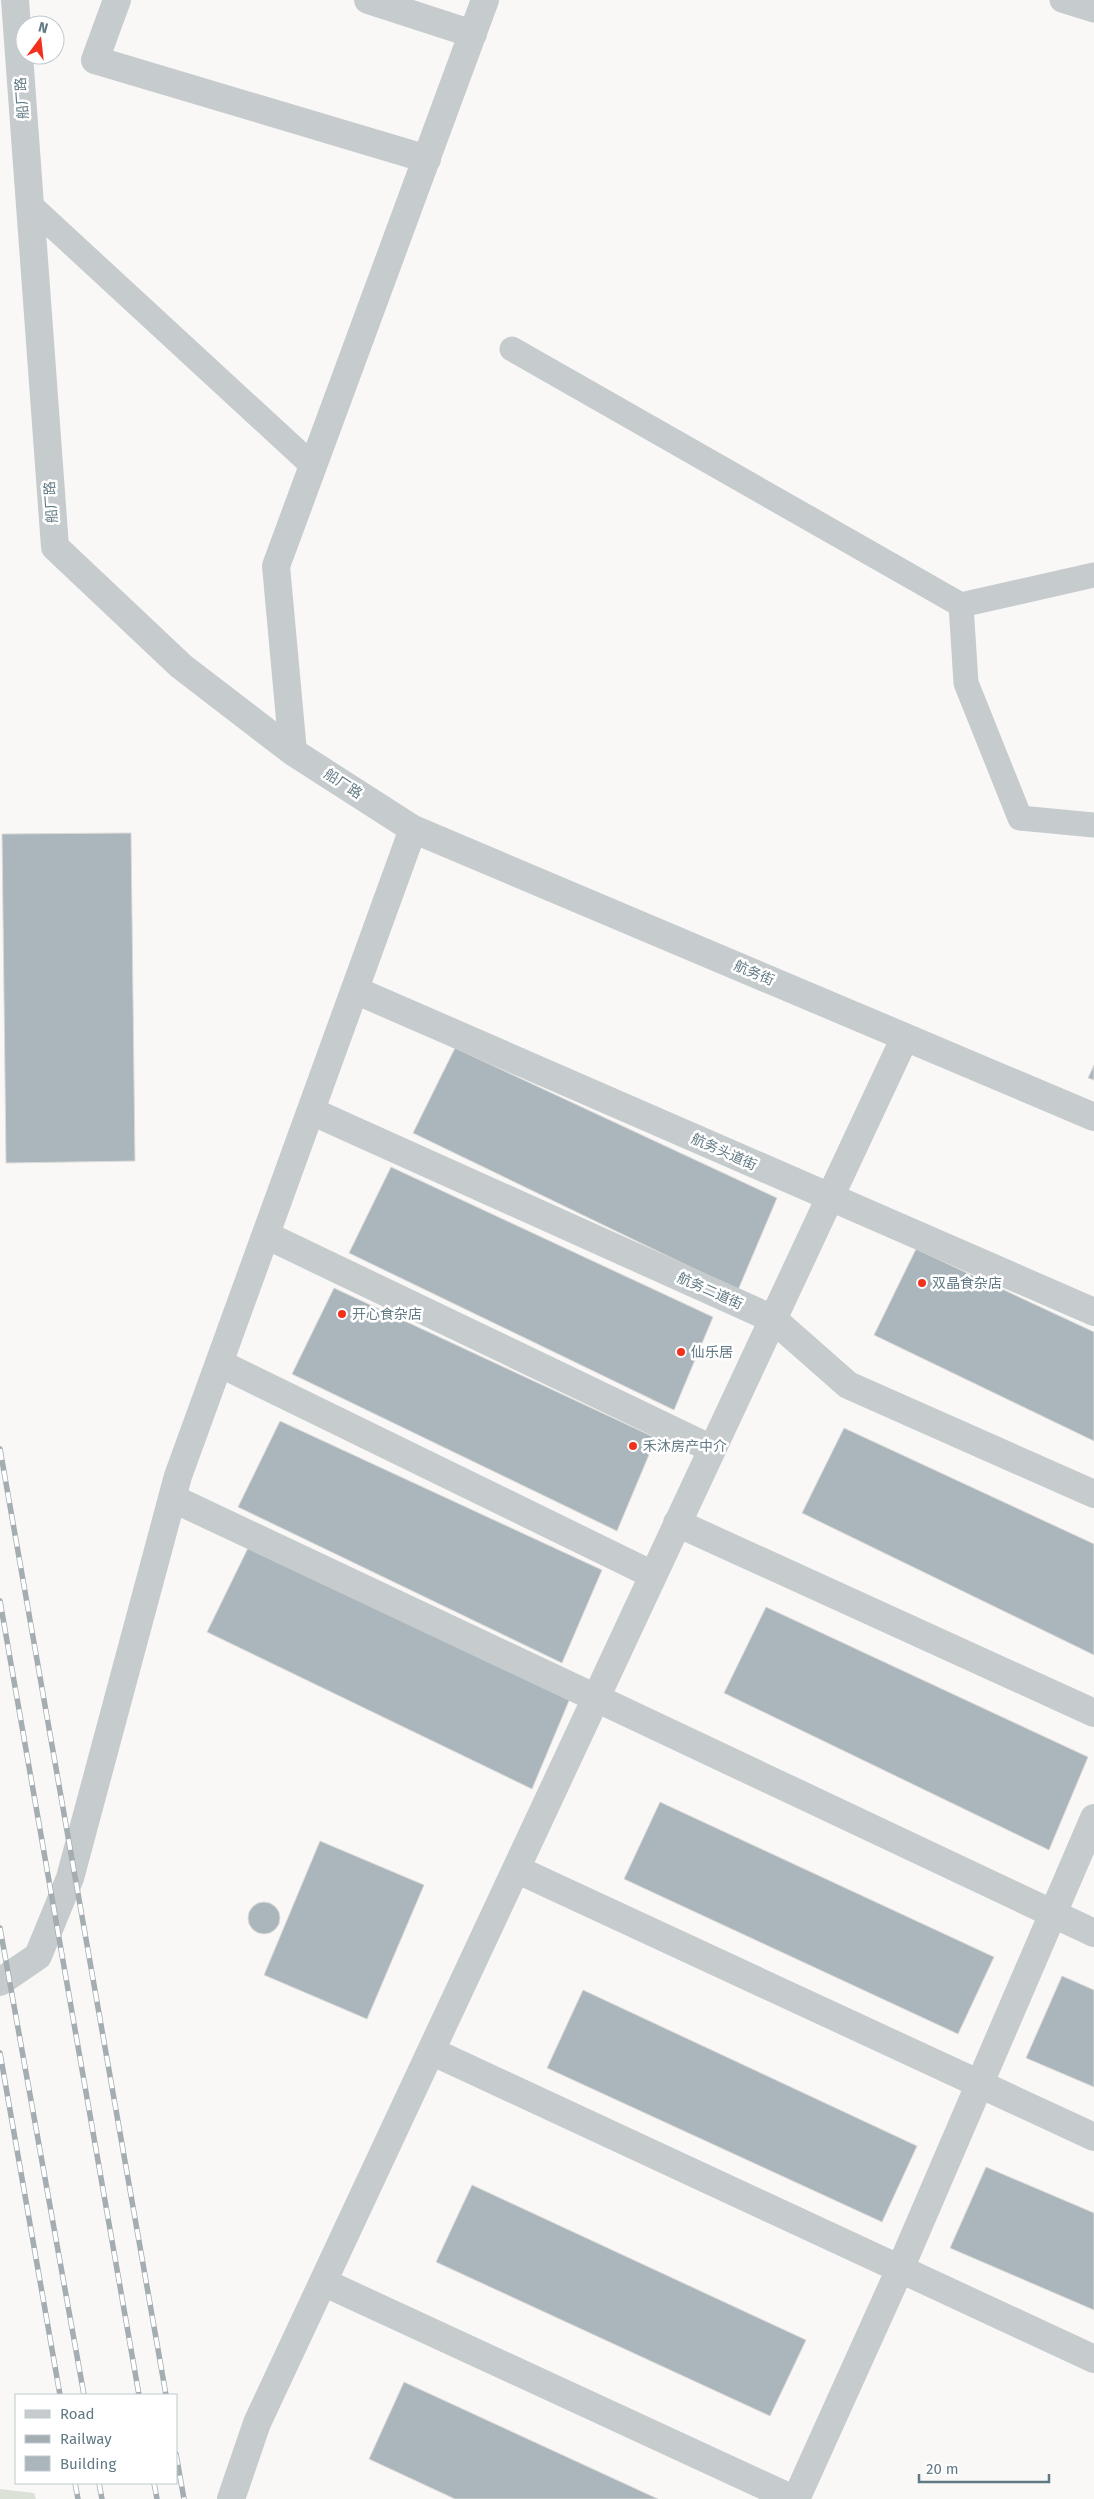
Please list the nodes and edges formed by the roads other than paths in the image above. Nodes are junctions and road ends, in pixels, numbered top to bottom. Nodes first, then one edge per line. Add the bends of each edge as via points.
1 (15, 0) edge
2 (117, 0) edge
3 (368, 0) edge
4 (486, 0) edge
5 (1062, 0) edge
6 (1094, 10) edge
7 (473, 34) junction
8 (427, 160) junction
9 (30, 205) junction
10 (512, 349) dead end
11 (313, 466) junction
12 (1094, 575) edge
13 (961, 605) junction
14 (293, 752) junction
15 (1094, 825) edge
16 (413, 829) junction
17 (355, 990) junction
18 (905, 1037) junction
19 (311, 1111) junction
20 (1094, 1117) edge
21 (830, 1198) junction
22 (266, 1235) junction
23 (1094, 1312) edge
24 (773, 1319) junction
25 (219, 1363) junction
26 (712, 1450) junction
27 (1094, 1494) edge
28 (172, 1498) junction
29 (677, 1523) junction
30 (654, 1575) junction
31 (597, 1697) junction
32 (1094, 1713) edge
33 (1094, 1818) edge
34 (516, 1869) junction
35 (1053, 1914) junction
36 (1094, 1933) edge
37 (0, 1982) edge
38 (431, 2050) junction
39 (980, 2084) junction
40 (1094, 2137) edge
41 (900, 2269) junction
42 (323, 2282) junction
43 (1094, 2359) edge
44 (239, 2496) edge
45 (794, 2499) edge

1 - 9 street, 船厂路
2 - 8 street via 95,60
3 - 7 street
4 - 7 street
5 - 6 lane
7 - 8 street
8 - 11 street
9 - 11 lane
9 - 14 street, 船厂路 via 55,548 181,666
10 - 13 lane
11 - 14 street via 276,566
12 - 13 lane
13 - 15 lane via 966,683 1020,818
14 - 16 street, 船厂路
16 - 17 street
16 - 18 street, 航务街
17 - 19 street
17 - 21 street, 航务头道街
18 - 20 street, 航务街
18 - 21 street
19 - 22 street
19 - 24 street, 航务二道街
21 - 23 street, 航务头道街
21 - 24 street
22 - 25 street
22 - 26 street
24 - 26 street
24 - 27 street, 航务二道街 via 848,1385
25 - 28 street
25 - 30 street
26 - 29 street
28 - 31 street
28 - 37 street via 70,1878 38,1956
29 - 30 street
29 - 32 street
30 - 31 street
31 - 34 street
31 - 35 street
33 - 35 street
34 - 38 street
34 - 39 street
35 - 36 street
35 - 39 street
38 - 41 street
38 - 42 street
39 - 40 street
39 - 41 street
41 - 43 street
41 - 45 street
42 - 44 street via 257,2422
42 - 45 street

